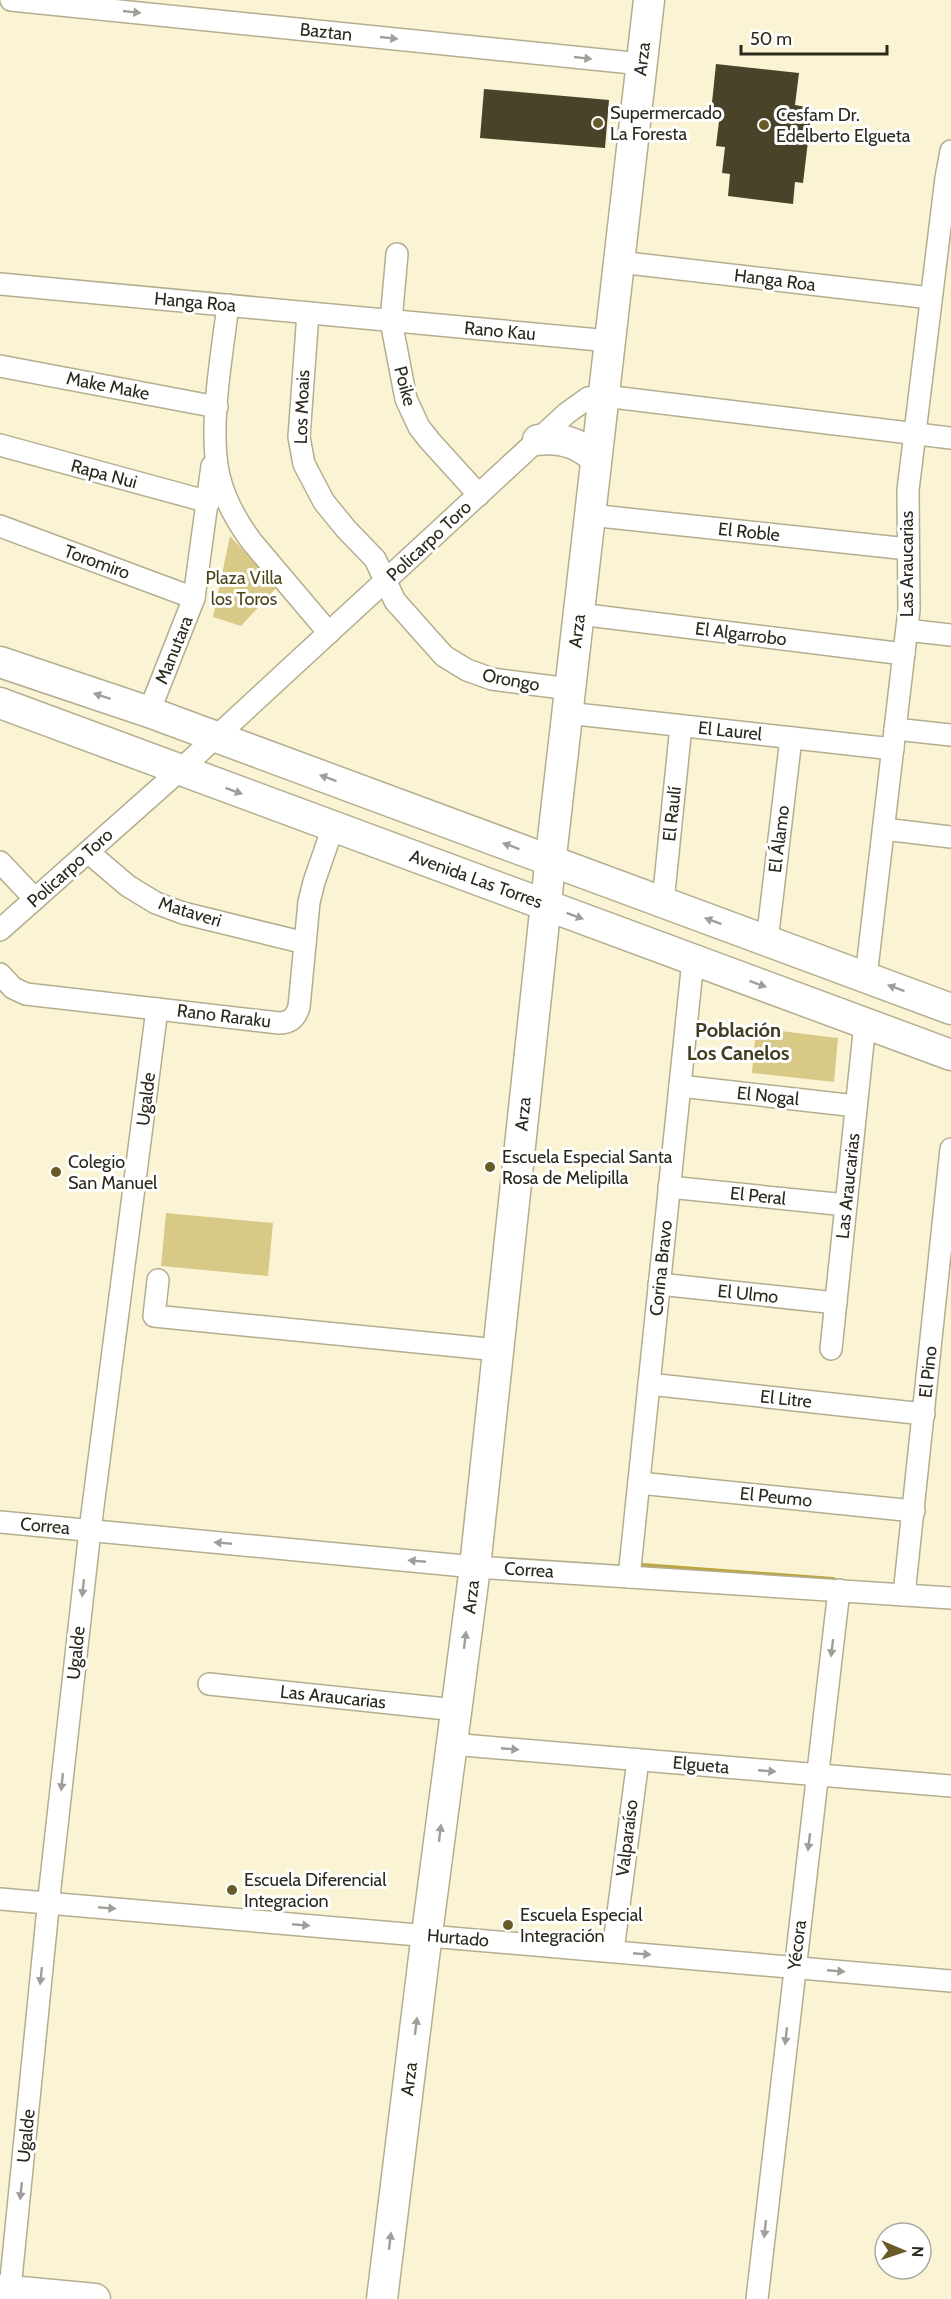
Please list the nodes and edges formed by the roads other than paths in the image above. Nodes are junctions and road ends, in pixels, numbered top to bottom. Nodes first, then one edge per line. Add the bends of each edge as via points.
1 (11, 0) edge
2 (649, 0) edge
3 (642, 64) junction
4 (951, 151) edge
5 (396, 254) dead end
6 (619, 262) junction
7 (0, 284) edge
8 (931, 298) junction
9 (228, 305) junction
10 (308, 313) junction
11 (391, 321) junction
12 (610, 341) junction
13 (0, 366) edge
14 (604, 396) junction
15 (217, 407) junction
16 (915, 434) junction
17 (951, 438) edge
18 (538, 440) junction
19 (0, 445) edge
20 (214, 445) junction
21 (596, 459) junction
22 (479, 495) junction
23 (208, 502) junction
24 (590, 515) junction
25 (0, 526) edge
26 (908, 549) junction
27 (385, 581) junction
28 (194, 598) junction
29 (579, 614) junction
30 (907, 630) junction
31 (328, 633) junction
32 (951, 635) edge
33 (904, 654) junction
34 (0, 662) edge
35 (569, 701) junction
36 (0, 703) edge
37 (149, 712) junction
38 (681, 726) junction
39 (951, 735) edge
40 (216, 737) junction
41 (791, 738) junction
42 (894, 739) junction
43 (180, 771) junction
44 (333, 827) junction
45 (884, 828) junction
46 (951, 837) edge
47 (88, 852) junction
48 (550, 860) junction
49 (0, 862) edge
50 (35, 899) junction
51 (663, 902) junction
52 (545, 905) junction
53 (0, 930) edge
54 (767, 941) junction
55 (305, 944) junction
56 (693, 960) junction
57 (0, 974) edge
58 (866, 977) junction
59 (157, 1009) junction
60 (951, 1009) edge
61 (865, 1023) junction
62 (951, 1055) edge
63 (680, 1086) junction
64 (856, 1106) junction
65 (951, 1149) edge
66 (669, 1187) junction
67 (846, 1205) junction
68 (158, 1280) dead end
69 (659, 1284) junction
70 (836, 1303) junction
71 (831, 1349) dead end
72 (498, 1350) junction
73 (649, 1384) junction
74 (924, 1414) junction
75 (639, 1483) junction
76 (914, 1511) junction
77 (0, 1522) edge
78 (90, 1530) junction
79 (475, 1567) junction
80 (629, 1576) junction
81 (839, 1590) junction
82 (904, 1595) junction
83 (951, 1598) edge
84 (209, 1684) dead end
85 (456, 1710) junction
86 (451, 1744) junction
87 (638, 1760) junction
88 (817, 1775) junction
89 (951, 1786) edge
90 (0, 1899) edge
91 (48, 1903) junction
92 (427, 1936) junction
93 (613, 1952) junction
94 (794, 1967) junction
95 (951, 1981) edge
96 (7, 2293) edge
97 (95, 2299) edge
98 (382, 2299) edge
99 (757, 2299) edge

1 -> 3 street, Baztan
2 - 3 street, Arza
3 - 6 street, Arza
4 - 8 street, Las Araucarias
5 - 11 street, Poike
6 - 8 street, Hanga Roa
6 - 12 street, Arza
7 - 9 street, Hanga Roa
8 - 16 street, Las Araucarias
9 - 10 street, Hanga Roa
9 - 15 street, Manutara
10 - 11 street, Hanga Roa
10 - 27 street, Los Moais via 298,423 304,464 324,502 375,559
11 - 12 street, Rano Kau
11 - 22 street, Poike via 411,412 430,441
12 - 14 street, Arza
13 - 15 street, Make Make
14 - 16 street, Policarpo Toro
14 - 18 street, Policarpo Toro via 578,404
14 - 21 street, Arza
15 - 20 street, Manutara
16 - 17 street, Policarpo Toro
16 - 26 street, Las Araucarias via 908,490
18 - 21 street via 574,443
18 - 22 street, Policarpo Toro
19 - 23 street, Rapa Nui
20 - 23 street, Manutara
20 - 31 street, Manutara via 224,492 240,527
21 - 24 street, Arza
22 - 27 street, Policarpo Toro
23 - 28 street, Manutara
24 - 26 street, El Roble
24 - 29 street, Arza
25 - 28 street, Toromiro
26 - 30 street, Las Araucarias
27 - 31 street, Policarpo Toro
27 - 35 street, Orongo via 395,602 434,647 455,664 473,673
28 - 37 street, Manutara
29 - 33 street, El Algarrobo
29 - 35 street, Arza
30 - 32 street
30 - 33 street, Las Araucarias
31 - 40 street, Policarpo Toro
33 - 42 street, Las Araucarias
37 -> 34 street
35 - 38 street, El Laurel
35 - 48 street, Arza
36 - 43 street, Avenida Las Torres
37 - 40 street
38 - 41 street, El Laurel
38 - 51 street, El Raulí
39 - 42 street, El Laurel
40 - 43 street, Policarpo Toro
48 -> 40 street
41 - 42 street, El Laurel
41 - 54 street, El Álamo
42 - 45 street, Las Araucarias
43 -> 44 street, Avenida Las Torres
43 - 47 street, Policarpo Toro
44 - 52 street, Avenida Las Torres
44 - 55 street, Rano Raraku via 311,891
45 - 46 street
45 - 58 street, Las Araucarias
47 - 50 street, Policarpo Toro
47 - 55 street, Mataveri via 128,886 156,903
48 - 51 street
48 - 52 street, Arza
49 - 50 street
50 - 53 street, Policarpo Toro
54 -> 51 street
52 -> 56 street, Avenida Las Torres
52 - 72 street, Arza
54 - 58 street
55 - 59 street, Rano Raraku via 299,1007 289,1021
56 -> 61 street, Avenida Las Torres
56 - 63 street, Corina Bravo
57 - 59 street, Rano Raraku via 12,988 26,994
60 -> 58 street
59 - 78 street, Ugalde
61 - 62 street, Avenida Las Torres
61 - 64 street, Las Araucarias
63 - 64 street, El Nogal
63 - 66 street, Corina Bravo
64 - 67 street, Las Araucarias
65 - 74 street, El Pino
66 - 67 street, El Peral
66 - 69 street, Corina Bravo
67 - 70 street, Las Araucarias
68 - 72 street via 154,1316
69 - 70 street, El Ulmo
69 - 73 street, Corina Bravo
70 - 71 street, Las Araucarias
72 - 79 street, Arza
73 - 74 street, El Litre
73 - 75 street, Corina Bravo
74 - 76 street, El Pino
75 - 76 street, El Peumo
75 - 80 street, Corina Bravo
76 - 82 street, El Pino
77 - 78 street, Correa
79 -> 78 street, Correa
78 -> 91 street, Ugalde
79 - 80 street, Correa
85 -> 79 street, Arza
80 - 81 street, Correa
81 - 82 street, Correa
81 -> 88 street, Yécora
82 - 83 street, Correa
84 - 85 street, Las Araucarias
85 - 86 street, Arza
86 -> 87 street, Elgueta
92 -> 86 street, Arza
87 -> 88 street, Elgueta
87 - 93 street, Valparaíso
88 - 89 street, Elgueta
88 -> 94 street, Yécora
90 - 91 street, Hurtado
91 -> 92 street, Hurtado
91 -> 96 street, Ugalde
92 - 93 street, Hurtado
98 -> 92 street, Arza
93 -> 94 street, Hurtado
94 -> 95 street, Hurtado
94 -> 99 street, Yécora
96 - 97 street

